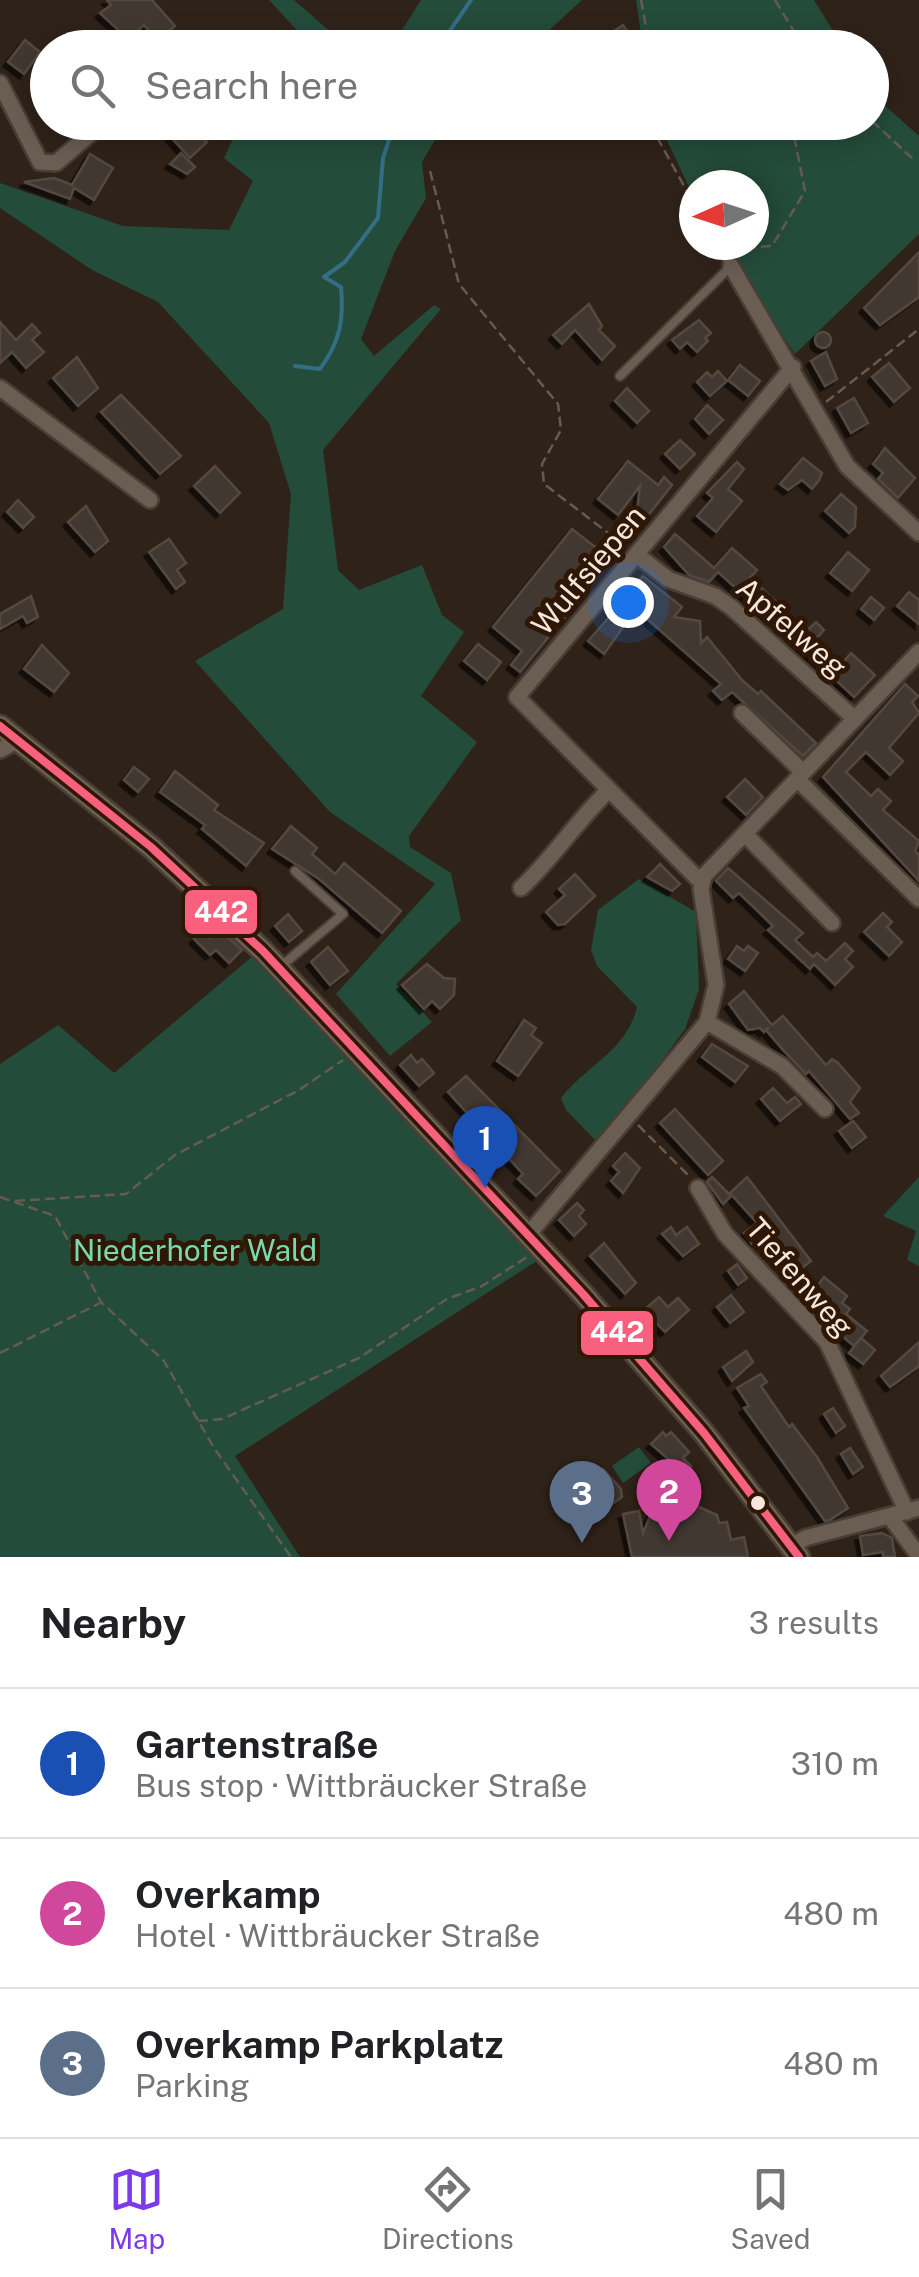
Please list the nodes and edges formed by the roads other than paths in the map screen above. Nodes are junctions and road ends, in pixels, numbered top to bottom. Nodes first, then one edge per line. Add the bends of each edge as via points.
1 (0, 83) edge
2 (83, 140) edge
3 (728, 260) edge
4 (731, 266) junction
5 (793, 367) junction
6 (620, 376) dead end
7 (0, 388) edge
8 (150, 500) dead end
9 (919, 533) edge
10 (637, 555) junction
11 (919, 652) edge
12 (906, 665) junction
13 (919, 677) edge
14 (742, 713) dead end
15 (855, 719) junction
16 (0, 726) edge
17 (9, 745) edge
18 (800, 776) junction
19 (606, 792) junction
20 (746, 834) junction
21 (295, 871) dead end
22 (700, 882) junction
23 (521, 888) dead end
24 (919, 899) edge
25 (832, 922) dead end
26 (279, 968) junction
27 (707, 1022) junction
28 (825, 1109) dead end
29 (698, 1188) road end
30 (535, 1242) junction
31 (906, 1513) edge
32 (795, 1552) edge
33 (919, 1556) edge

1 - 2 street via 40,162 56,163
3 - 4 lane
4 - 5 street
4 - 6 lane
5 - 9 street via 847,466
5 - 10 street, Wulfsiepen
7 - 8 street
10 - 15 street, Apfelweg via 668,579 731,607
10 - 19 street, Wulfsiepen via 517,697
11 - 12 street
12 - 13 street
12 - 15 street
14 - 18 street
15 - 18 street
16 - 17 main road
17 - 26 main road via 150,847
18 - 20 street
18 - 24 street
19 - 22 street, Wulfsiepen
19 - 23 street
20 - 22 street
20 - 25 street
21 - 26 lane via 344,914
22 - 27 street via 716,984
26 - 30 main road
27 - 28 street via 782,1066
27 - 30 street
29 - 31 street, Tiefenweg via 726,1234 827,1342
30 - 32 main road via 704,1433
31 - 32 street via 815,1535
31 - 33 street, Tiefenweg

